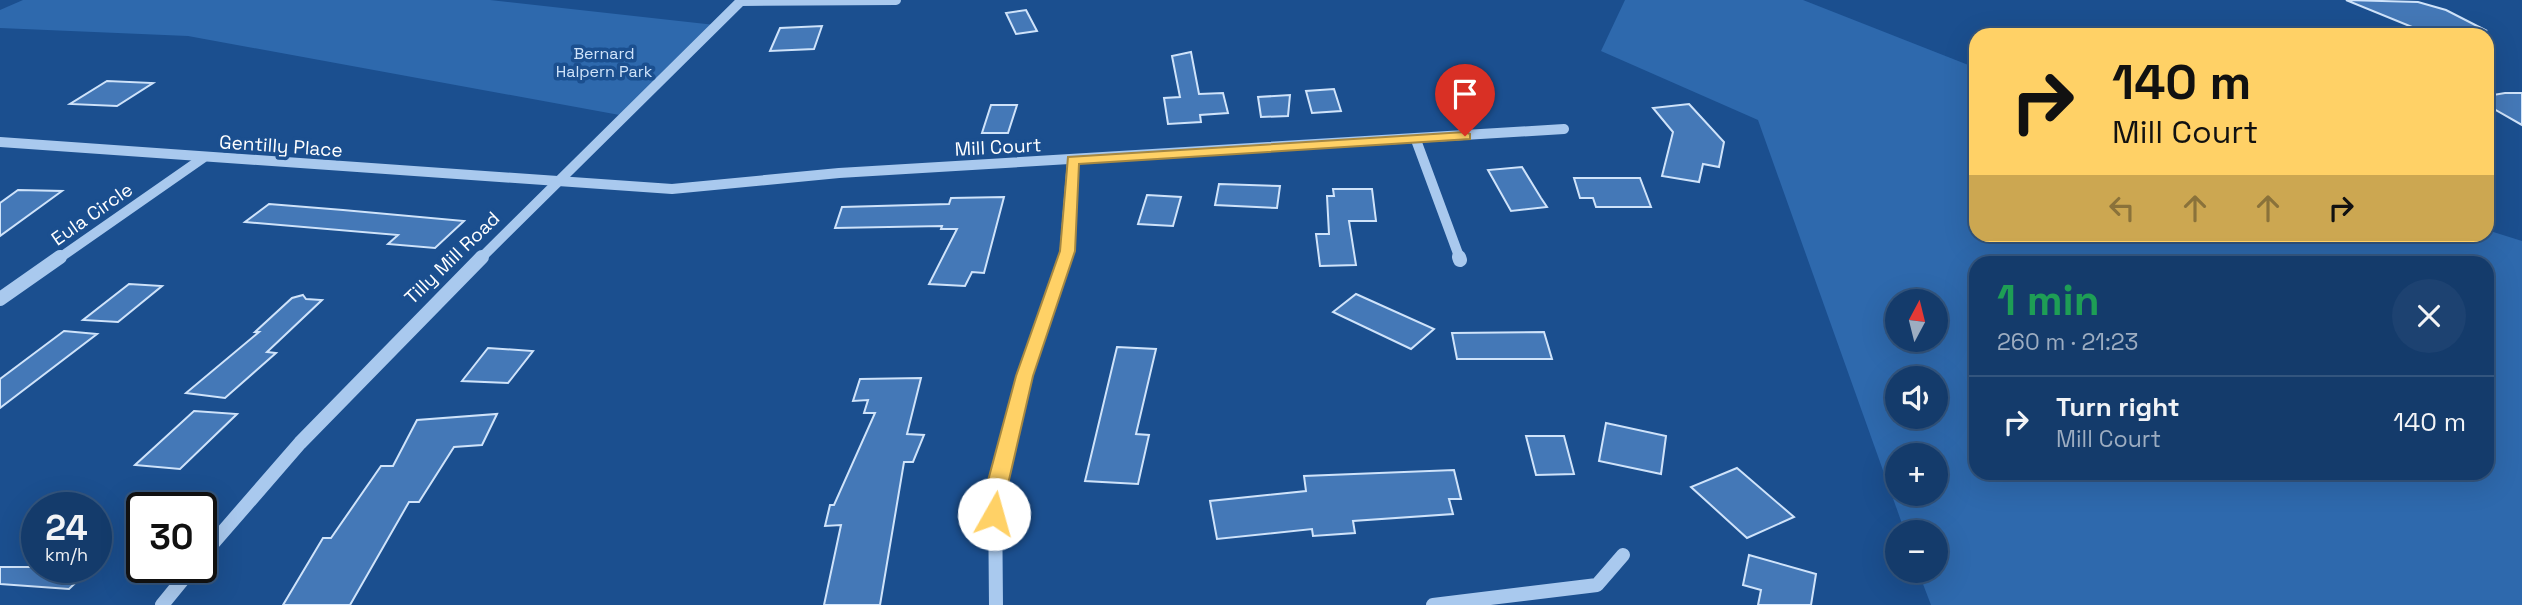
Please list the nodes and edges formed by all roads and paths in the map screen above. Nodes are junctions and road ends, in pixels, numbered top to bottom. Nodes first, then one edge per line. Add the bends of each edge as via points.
1 (896, 0) edge
2 (742, 1) edge
3 (1564, 129) dead end
4 (1416, 140) junction
5 (0, 142) edge
6 (204, 158) junction
7 (1073, 160) junction
8 (560, 183) junction
9 (1460, 260) dead end
10 (0, 299) edge
11 (217, 539) edge
12 (1623, 555) dead end
13 (180, 583) edge
14 (162, 605) edge
15 (996, 605) edge
16 (1433, 605) edge

1 - 2 street
2 - 8 street, Tilly Mill Road
3 - 4 street, Mill Court
4 - 7 street, Mill Court
4 - 9 street
5 - 6 street, Gentilly Place
6 - 8 street, Gentilly Place
6 - 10 street, Eula Circle
7 - 8 street, Mill Court via 839,173 672,189
7 - 15 street via 1067,251 1025,376 995,492
8 - 11 street, Tilly Mill Road via 409,328
12 - 16 street via 1597,585
13 - 14 street

